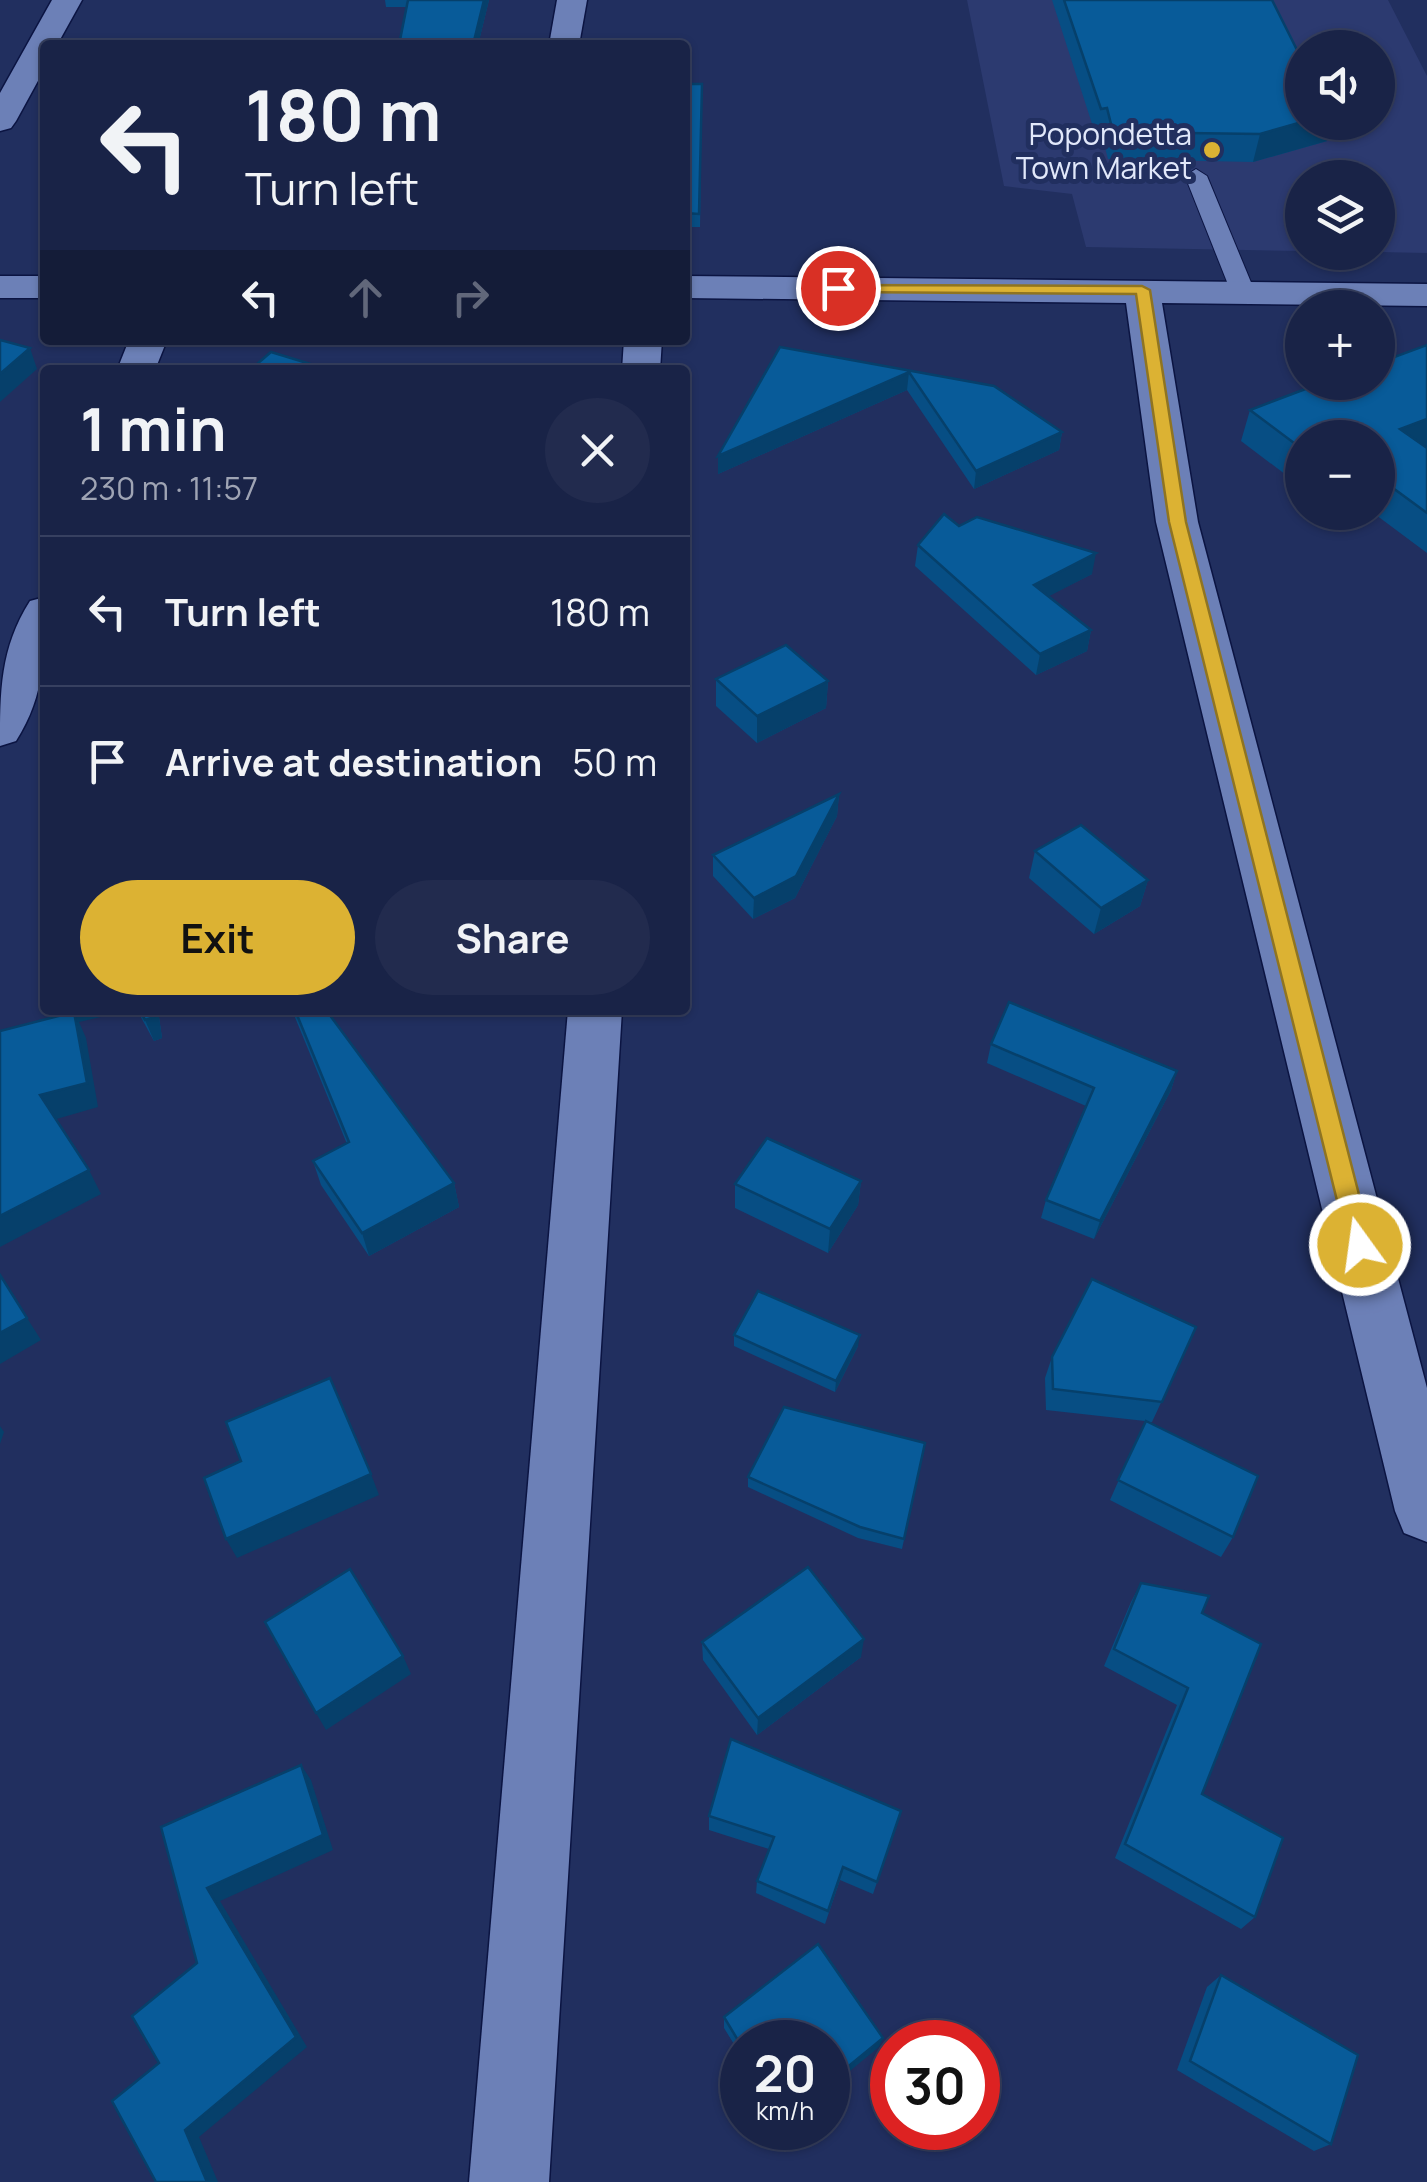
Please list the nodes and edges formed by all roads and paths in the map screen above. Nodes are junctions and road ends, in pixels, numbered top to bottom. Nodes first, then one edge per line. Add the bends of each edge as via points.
1 (67, 0) edge
2 (572, 0) edge
3 (45, 40) edge
4 (565, 40) edge
5 (40, 49) edge
6 (0, 121) edge
7 (1196, 176) dead end
8 (0, 287) edge
9 (40, 287) edge
10 (690, 287) edge
11 (1142, 290) junction
12 (1243, 292) junction
13 (1427, 296) edge
14 (40, 625) edge
15 (0, 730) edge
16 (594, 1015) edge
17 (1427, 1511) edge
18 (509, 2182) edge

1 - 3 street
2 - 4 street
5 - 6 street
7 - 12 lane
8 - 9 street
10 - 11 street
11 - 12 street
11 - 17 street via 1178,522
12 - 13 street
14 - 15 street
16 - 18 street

